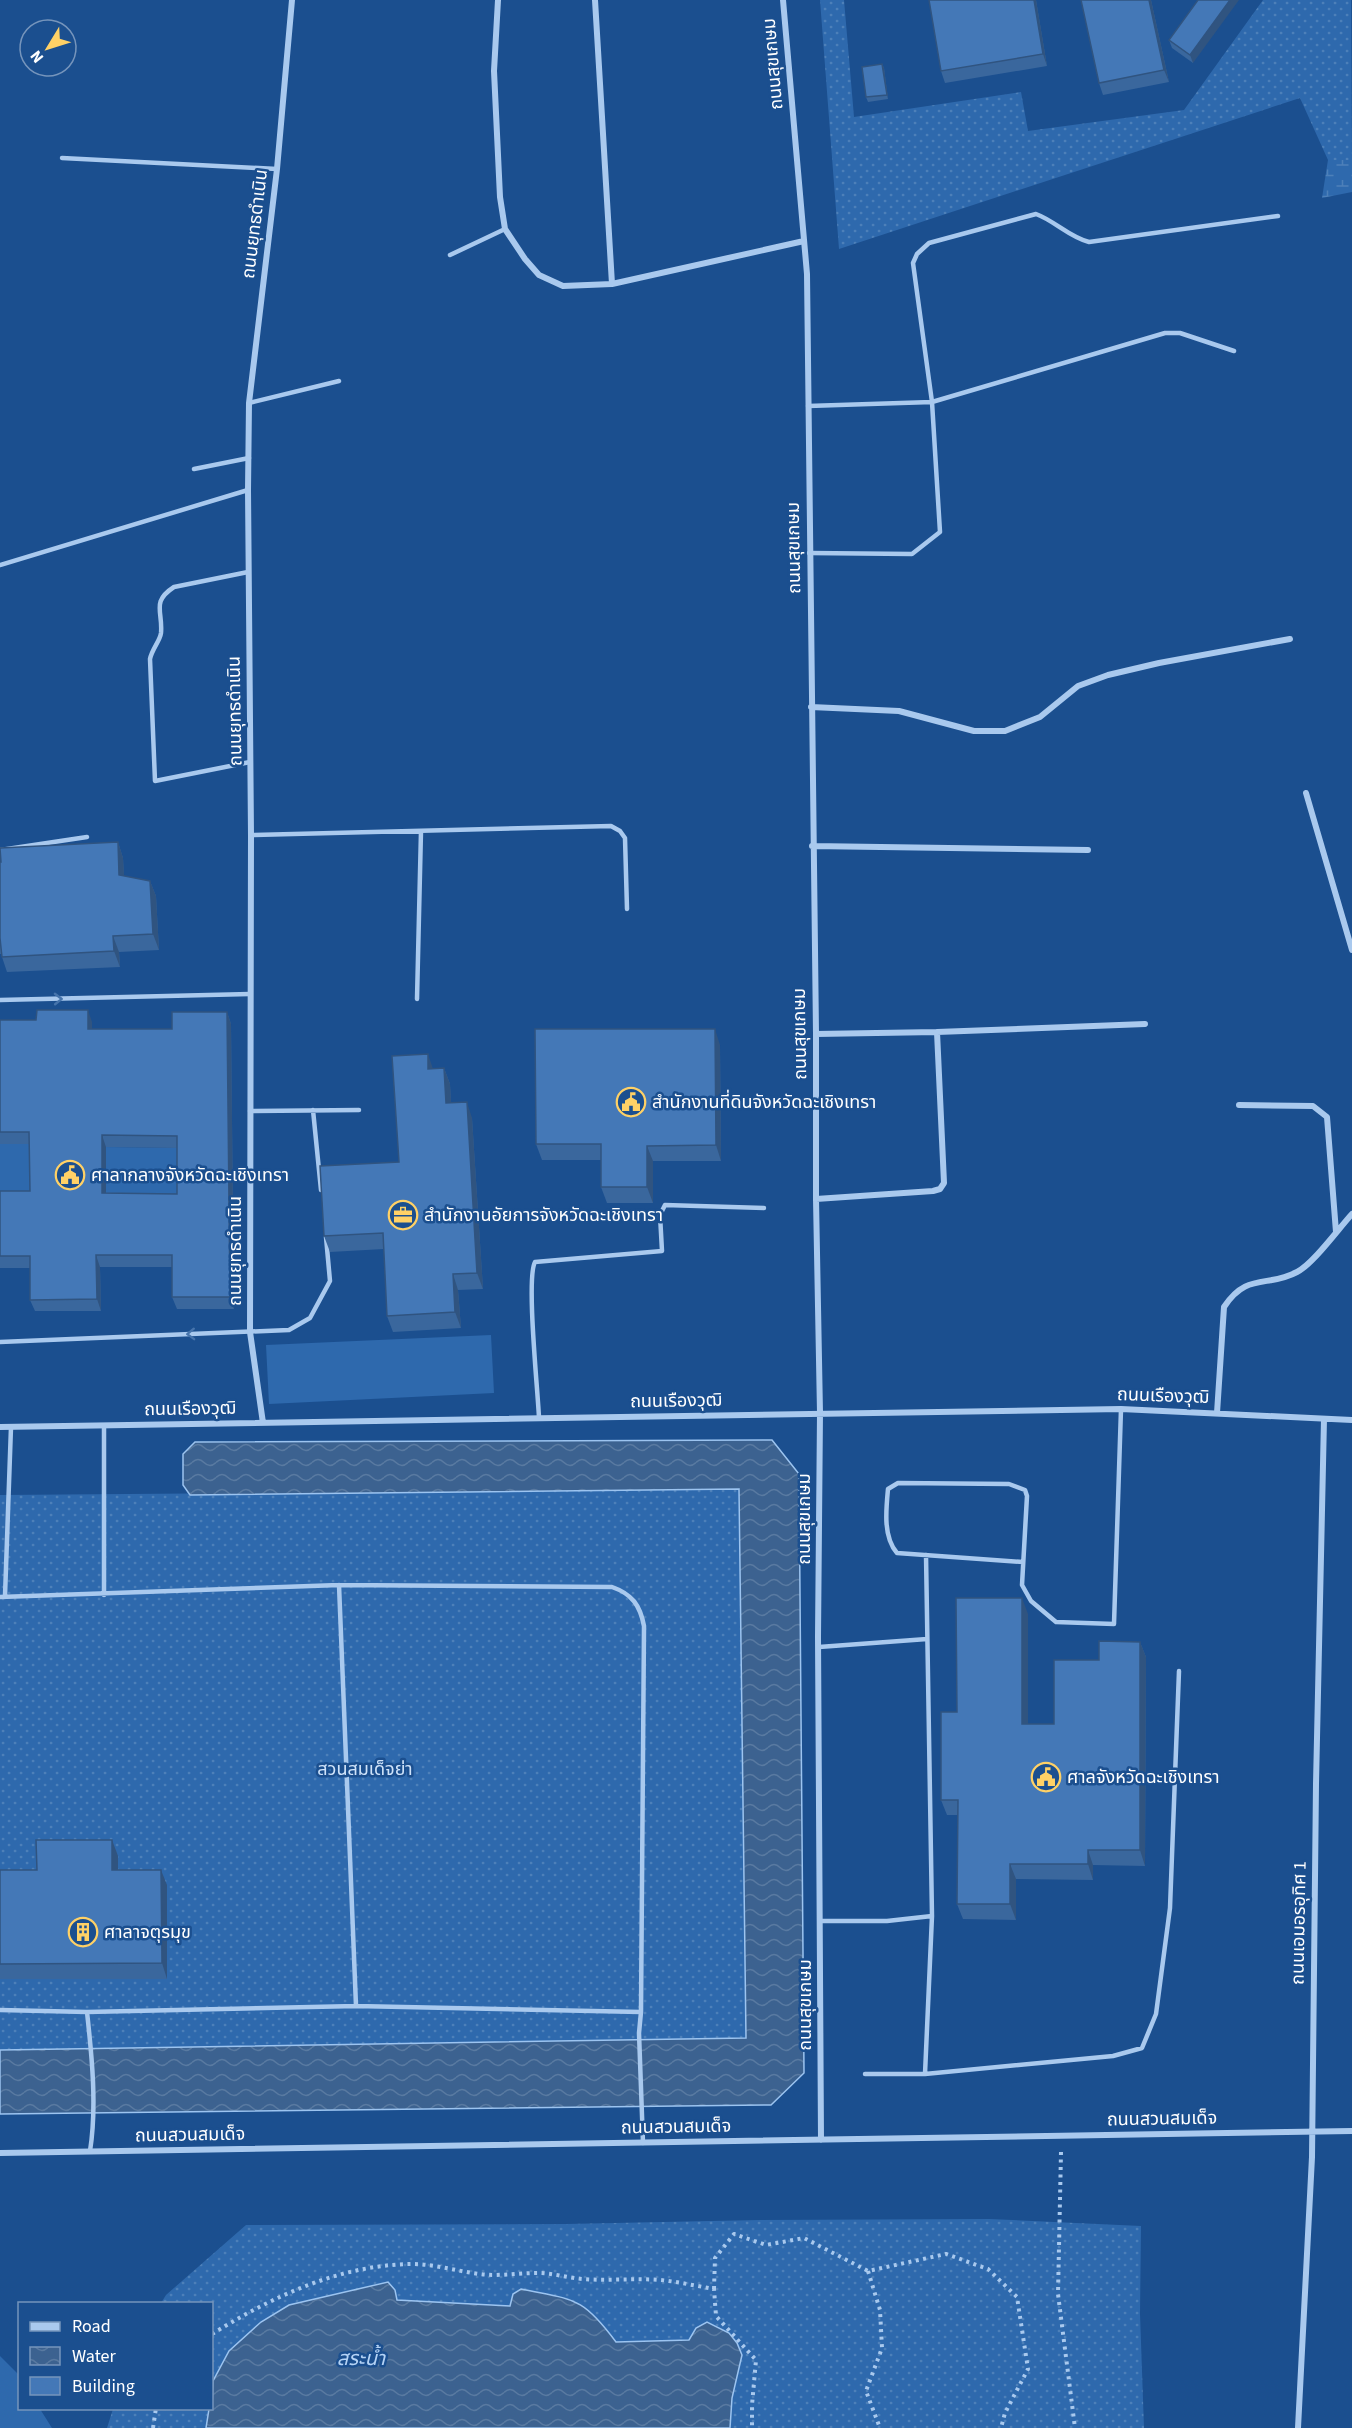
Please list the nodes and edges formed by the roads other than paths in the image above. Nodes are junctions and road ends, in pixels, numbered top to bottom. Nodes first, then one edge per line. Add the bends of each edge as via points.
1 (292, 0) edge
2 (498, 0) edge
3 (595, 0) edge
4 (783, 0) edge
5 (62, 158) dead end
6 (277, 169) junction
7 (1278, 216) dead end
8 (505, 229) junction
9 (804, 241) junction
10 (450, 255) dead end
11 (612, 284) junction
12 (1234, 351) dead end
13 (339, 381) dead end
14 (932, 402) junction
15 (249, 403) junction
16 (808, 406) junction
17 (249, 458) junction
18 (194, 469) dead end
19 (248, 490) junction
20 (809, 553) junction
21 (0, 565) edge
22 (248, 572) junction
23 (1290, 639) dead end
24 (811, 707) junction
25 (250, 762) junction
26 (1306, 793) dead end
27 (421, 831) junction
28 (251, 835) junction
29 (87, 837) dead end
30 (812, 846) junction
31 (0, 850) edge
32 (1088, 850) dead end
33 (627, 909) dead end
34 (1352, 950) edge
35 (250, 994) junction
36 (417, 999) dead end
37 (0, 1000) edge
38 (1145, 1024) dead end
39 (938, 1032) junction
40 (816, 1034) junction
41 (1239, 1105) dead end
42 (313, 1110) junction
43 (359, 1110) dead end
44 (249, 1111) junction
45 (322, 1193) edge
46 (816, 1199) junction
47 (764, 1208) dead end
48 (1352, 1214) edge
49 (325, 1226) edge
50 (1336, 1232) junction
51 (250, 1332) junction
52 (0, 1342) edge
53 (1121, 1409) junction
54 (820, 1413) junction
55 (1217, 1413) junction
56 (539, 1418) junction
57 (1324, 1419) junction
58 (1352, 1420) edge
59 (263, 1423) junction
60 (104, 1426) junction
61 (0, 1427) edge
62 (11, 1427) junction
63 (926, 1555) junction
64 (1023, 1562) junction
65 (339, 1585) junction
66 (104, 1595) junction
67 (2, 1597) edge
68 (927, 1639) junction
69 (819, 1647) junction
70 (1179, 1671) dead end
71 (932, 1916) junction
72 (820, 1921) junction
73 (356, 2006) junction
74 (0, 2010) edge
75 (87, 2012) junction
76 (641, 2012) junction
77 (865, 2074) dead end
78 (925, 2074) junction
79 (1312, 2132) junction
80 (1352, 2132) edge
81 (821, 2140) junction
82 (643, 2142) junction
83 (90, 2151) junction
84 (0, 2153) edge
85 (1298, 2428) edge

1 - 6 street, ถนนยุทธดำเนิน
2 - 8 street via 494,71
3 - 11 street
4 - 9 street, ถนนสุขเกษม
5 - 6 lane
6 - 15 street, ถนนยุทธดำเนิน
7 - 14 lane via 1089,242 1036,214 929,243 914,263
8 - 10 lane
8 - 11 street via 538,275 562,286
9 - 11 street
9 - 16 street, ถนนสุขเกษม
12 - 14 lane via 1180,333 1165,333
13 - 15 lane
14 - 16 lane
14 - 20 lane via 940,532 912,554
15 - 17 street, ถนนยุทธดำเนิน
16 - 20 street, ถนนสุขเกษม
17 - 18 lane
17 - 19 street, ถนนยุทธดำเนิน
19 - 21 lane
19 - 22 street, ถนนยุทธดำเนิน
20 - 24 street, ถนนสุขเกษม
22 - 25 street, ถนนยุทธดำเนิน
22 - 25 lane via 165,592 159,607 161,635 150,659 155,781
23 - 24 street via 1108,675 1078,686 1040,717 1005,731 974,730 899,711
24 - 30 street, ถนนสุขเกษม
25 - 28 street, ถนนยุทธดำเนิน
26 - 34 street
27 - 28 lane
27 - 33 lane via 611,826 625,838
27 - 36 lane
28 - 35 street, ถนนยุทธดำเนิน
29 - 31 lane
30 - 32 street
30 - 40 street, ถนนสุขเกษม
37 -> 35 lane
35 - 44 street, ถนนยุทธดำเนิน
38 - 39 street
39 - 40 street
39 - 46 street via 944,1183 940,1189
40 - 46 street, ถนนสุขเกษม
41 - 50 street via 1313,1106 1327,1117
42 - 43 lane
42 - 44 lane
42 - 45 lane
44 - 51 street, ถนนยุทธดำเนิน
46 - 54 street, ถนนสุขเกษม
47 - 56 lane via 665,1205 660,1215 662,1251 536,1262 532,1267 532,1296
48 - 50 street
49 - 51 lane via 330,1281 310,1318 289,1330
50 - 55 street via 1298,1272 1241,1287 1224,1307
51 -> 52 lane
51 - 59 street, ถนนยุทธดำเนิน
53 - 54 street, ถนนเรืองวุฒิ
53 - 55 street, ถนนเรืองวุฒิ
53 - 64 lane via 1114,1624 1056,1622 1031,1601 1022,1585
54 - 56 street, ถนนเรืองวุฒิ
54 - 69 street, ถนนสุขเกษม
55 - 57 street, ถนนเรืองวุฒิ
56 - 59 street, ถนนเรืองวุฒิ
57 - 58 street, ถนนเรืองวุฒิ
57 - 79 street, ถนนเอมอรอุทิศ 1
59 - 60 street, ถนนเรืองวุฒิ
60 - 62 street, ถนนเรืองวุฒิ
60 - 66 lane
61 - 62 street, ถนนเรืองวุฒิ
62 - 67 lane
63 - 64 lane
63 - 64 lane via 897,1553 890,1545 888,1489 898,1483 1009,1484 1025,1490
63 - 68 lane
65 - 66 lane
65 - 73 lane
65 - 76 lane via 612,1587 634,1598 644,1626
66 - 67 lane
68 - 69 lane
68 - 71 lane
69 - 72 street, ถนนสุขเกษม
70 - 78 lane via 1170,1908 1156,2014 1142,2048 1113,2056
71 - 72 lane
71 - 78 lane
72 - 81 street, ถนนสุขเกษม
73 - 75 lane
73 - 76 lane
74 - 75 lane
75 - 83 lane via 93,2132
76 - 82 lane
77 - 78 lane
79 - 80 street, ถนนสวนสมเด็จ
79 - 81 street, ถนนสวนสมเด็จ
79 - 85 street, ถนนเอมอรอุทิศ 1
81 - 82 street, ถนนสวนสมเด็จ
82 - 83 street, ถนนสวนสมเด็จ
83 - 84 street, ถนนสวนสมเด็จ

